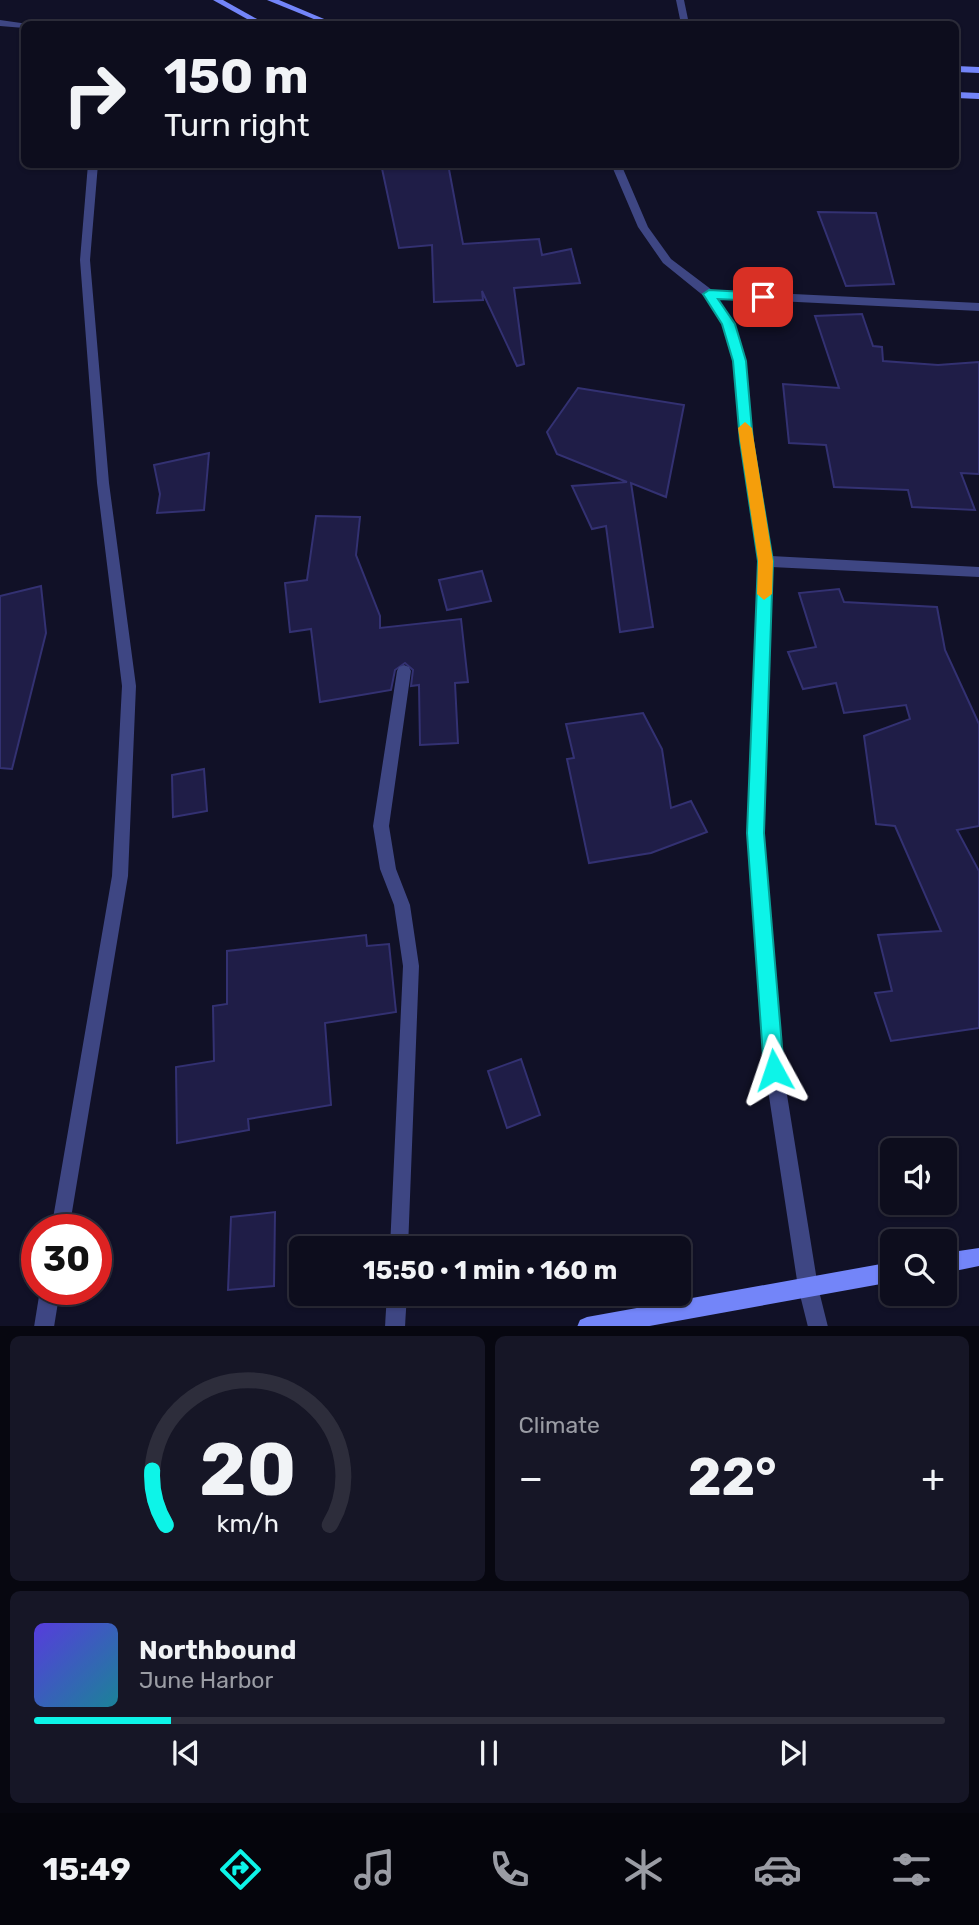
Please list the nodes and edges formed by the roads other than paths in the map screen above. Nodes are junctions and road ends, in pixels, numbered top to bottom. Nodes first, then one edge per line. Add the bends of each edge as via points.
1 (217, 0) edge
2 (271, 0) edge
3 (680, 0) edge
4 (256, 21) edge
5 (324, 21) edge
6 (684, 21) edge
7 (0, 23) edge
8 (21, 24) edge
9 (959, 69) edge
10 (979, 70) edge
11 (959, 95) edge
12 (979, 96) edge
13 (93, 168) edge
14 (617, 168) edge
15 (709, 294) junction
16 (979, 307) edge
17 (765, 561) junction
18 (979, 572) edge
19 (404, 671) dead end
20 (63, 1214) edge
21 (399, 1236) edge
22 (979, 1257) edge
23 (957, 1261) edge
24 (880, 1274) edge
25 (808, 1287) junction
26 (48, 1305) edge
27 (396, 1306) edge
28 (44, 1326) edge
29 (395, 1326) edge
30 (587, 1326) edge
31 (818, 1326) edge

1 - 4 main road
2 - 5 main road
3 - 6 street
7 - 8 street
9 - 10 main road
11 - 12 main road
13 - 20 street via 85,260 103,483 129,686 120,876
14 - 15 street via 643,227 667,261
15 - 16 street
15 - 17 street via 728,324 739,361
17 - 18 street
17 - 25 street via 755,833 774,1070
19 - 21 street via 381,826 388,869 402,905 411,966
22 - 23 main road
24 - 25 main road
25 - 30 main road
25 - 31 street
26 - 28 street
27 - 29 street

